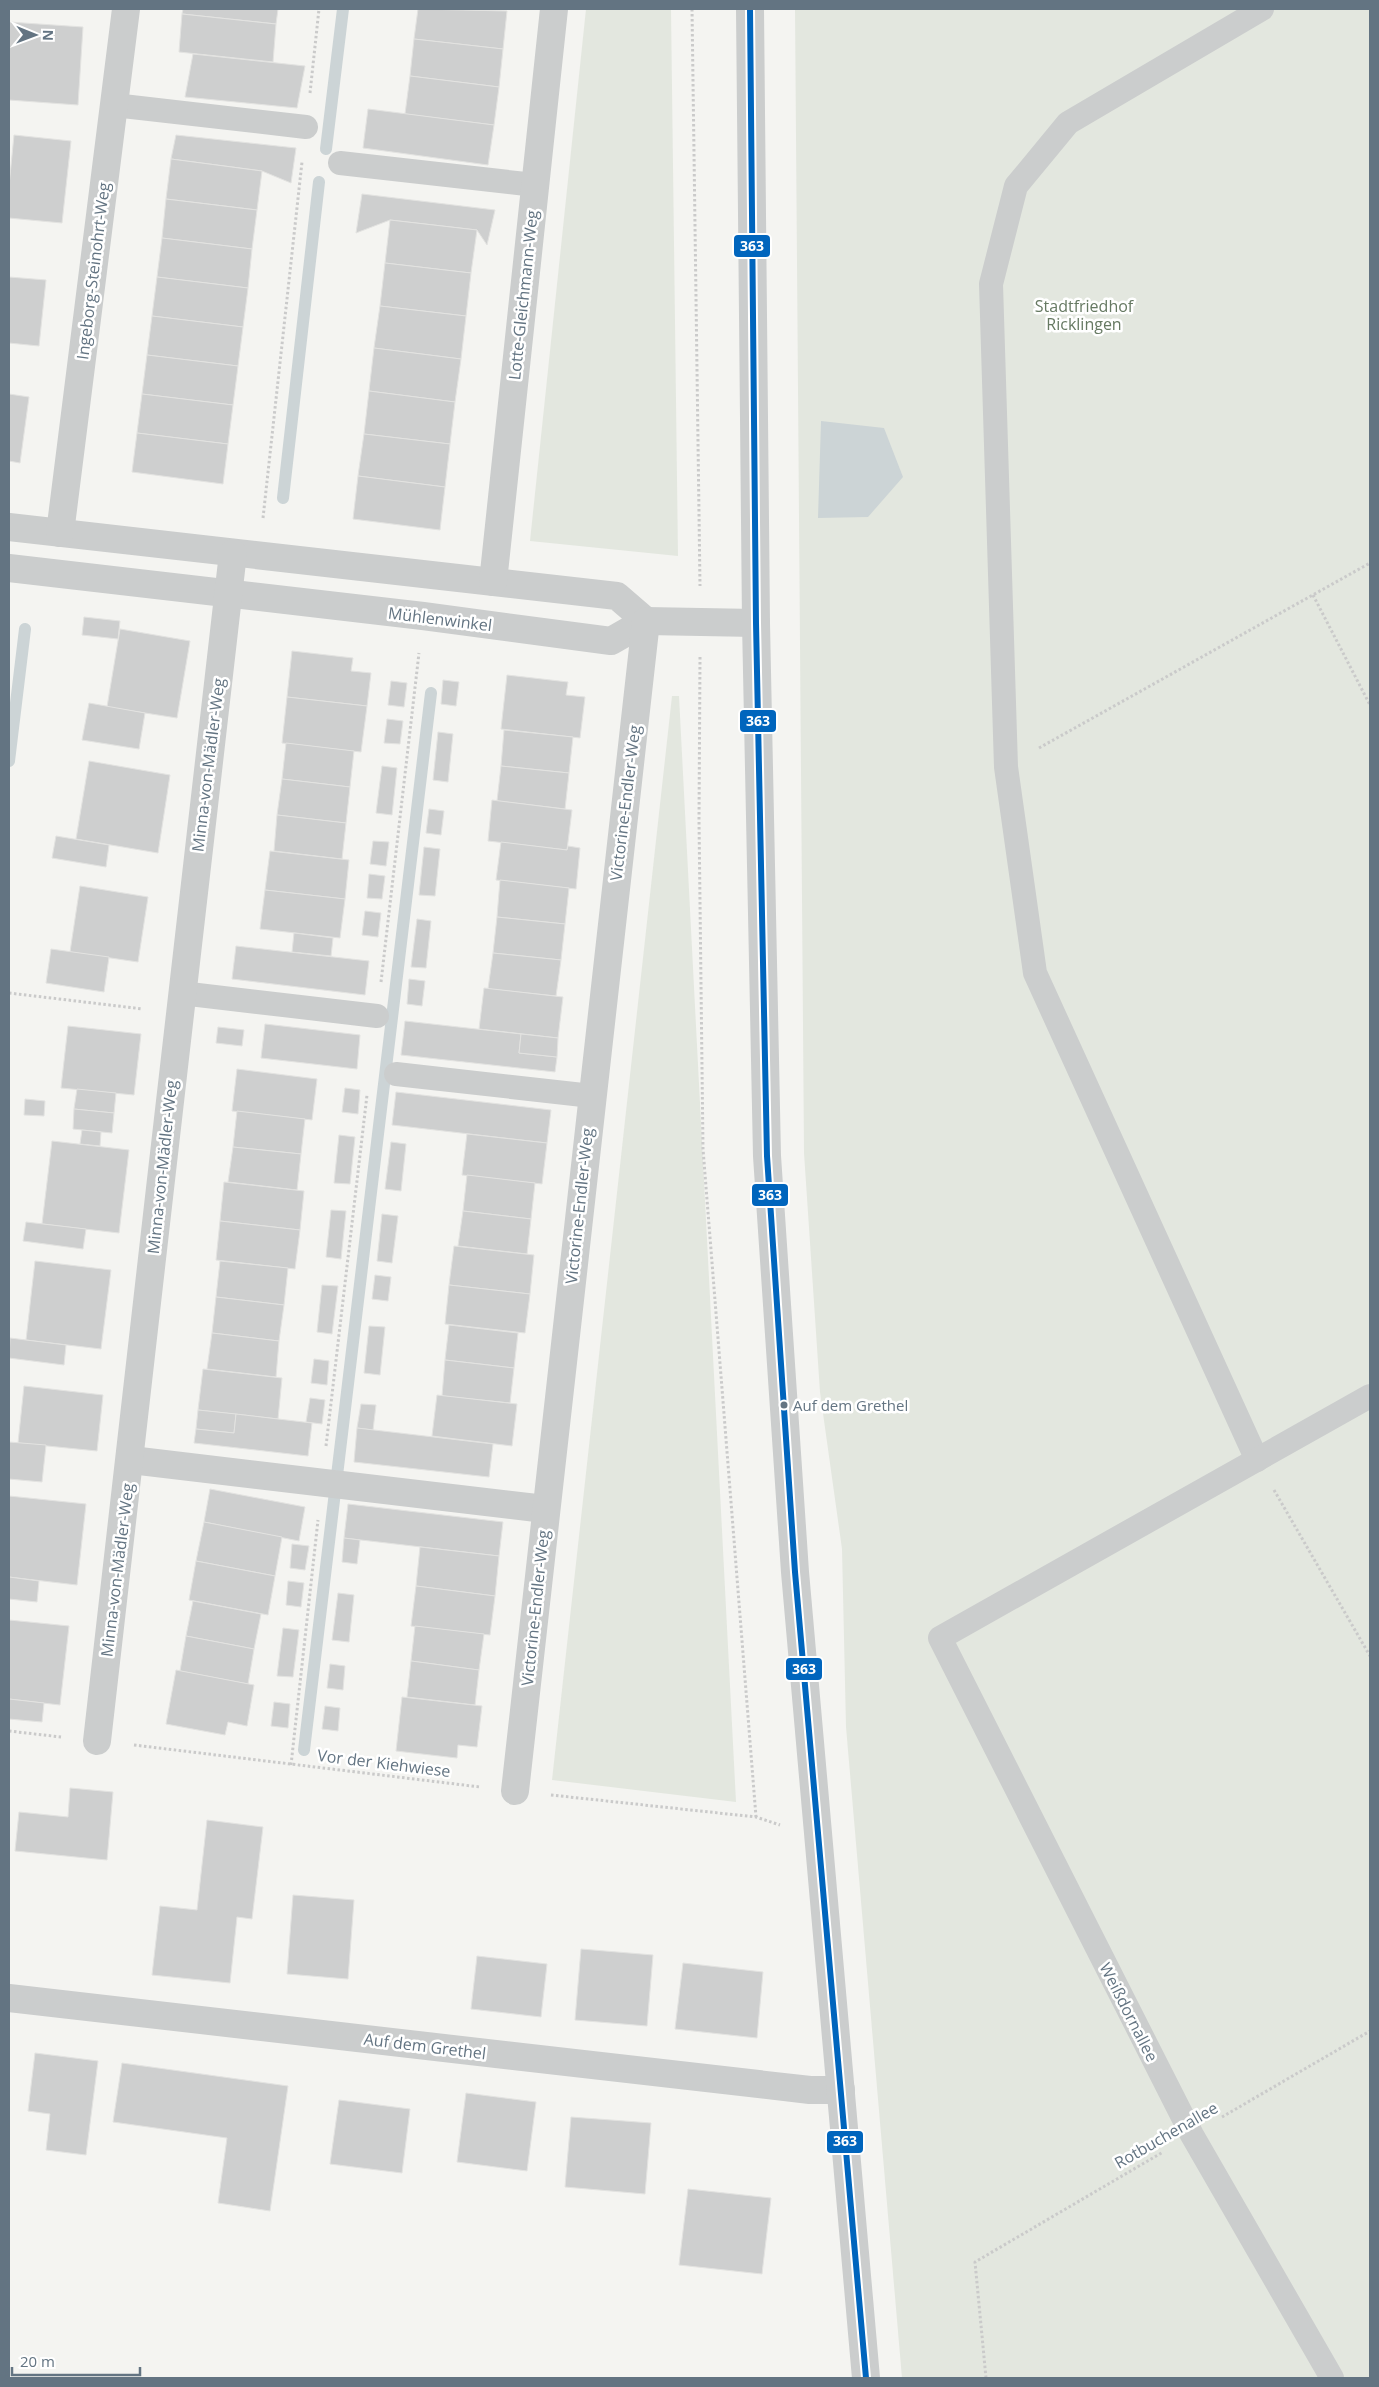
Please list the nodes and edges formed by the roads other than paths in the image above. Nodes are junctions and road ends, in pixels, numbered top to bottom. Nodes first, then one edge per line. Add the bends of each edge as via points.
1 (126, 9) edge
2 (554, 9) edge
3 (750, 9) edge
4 (1262, 9) edge
5 (114, 105) junction
6 (306, 126) road end
7 (340, 163) dead end
8 (535, 185) junction
9 (9, 527) edge
10 (60, 533) junction
11 (246, 555) junction
12 (9, 568) edge
13 (493, 582) junction
14 (228, 594) junction
15 (646, 621) junction
16 (756, 623) junction
17 (180, 1003) junction
18 (377, 1016) road end
19 (396, 1074) dead end
20 (592, 1096) junction
21 (1370, 1396) edge
22 (131, 1460) junction
23 (1257, 1460) junction
24 (545, 1509) junction
25 (97, 1741) road end
26 (515, 1791) road end
27 (9, 1998) edge
28 (841, 2090) junction
29 (866, 2378) edge
30 (1332, 2378) edge

1 - 5 street, Ingeborg-Steinohrt-Weg
2 - 8 street, Lotte-Gleichmann-Weg
3 - 16 street
4 - 23 lane via 1068,123 1016,186 991,284 1006,766 1035,973
5 - 6 lane
5 - 10 street, Ingeborg-Steinohrt-Weg
7 - 8 lane
8 - 13 street, Lotte-Gleichmann-Weg
9 - 10 street
10 - 11 street
11 - 13 street
11 - 14 street
12 - 14 street, Mühlenwinkel
13 - 15 street via 617,596
14 - 15 street, Mühlenwinkel via 611,642
14 - 17 street, Minna-von-Mädler-Weg
15 - 16 street
15 - 20 street, Victorine-Endler-Weg
16 - 28 street via 767,1156 794,1572
17 - 18 lane
17 - 22 street, Minna-von-Mädler-Weg
19 - 20 lane
20 - 24 street, Victorine-Endler-Weg
21 - 23 lane
22 - 24 street
22 - 25 street, Minna-von-Mädler-Weg
23 - 30 lane, Weißdornallee via 940,1638 1192,2135
24 - 26 street, Victorine-Endler-Weg
27 - 28 street, Auf dem Grethel via 810,2090
28 - 29 street

